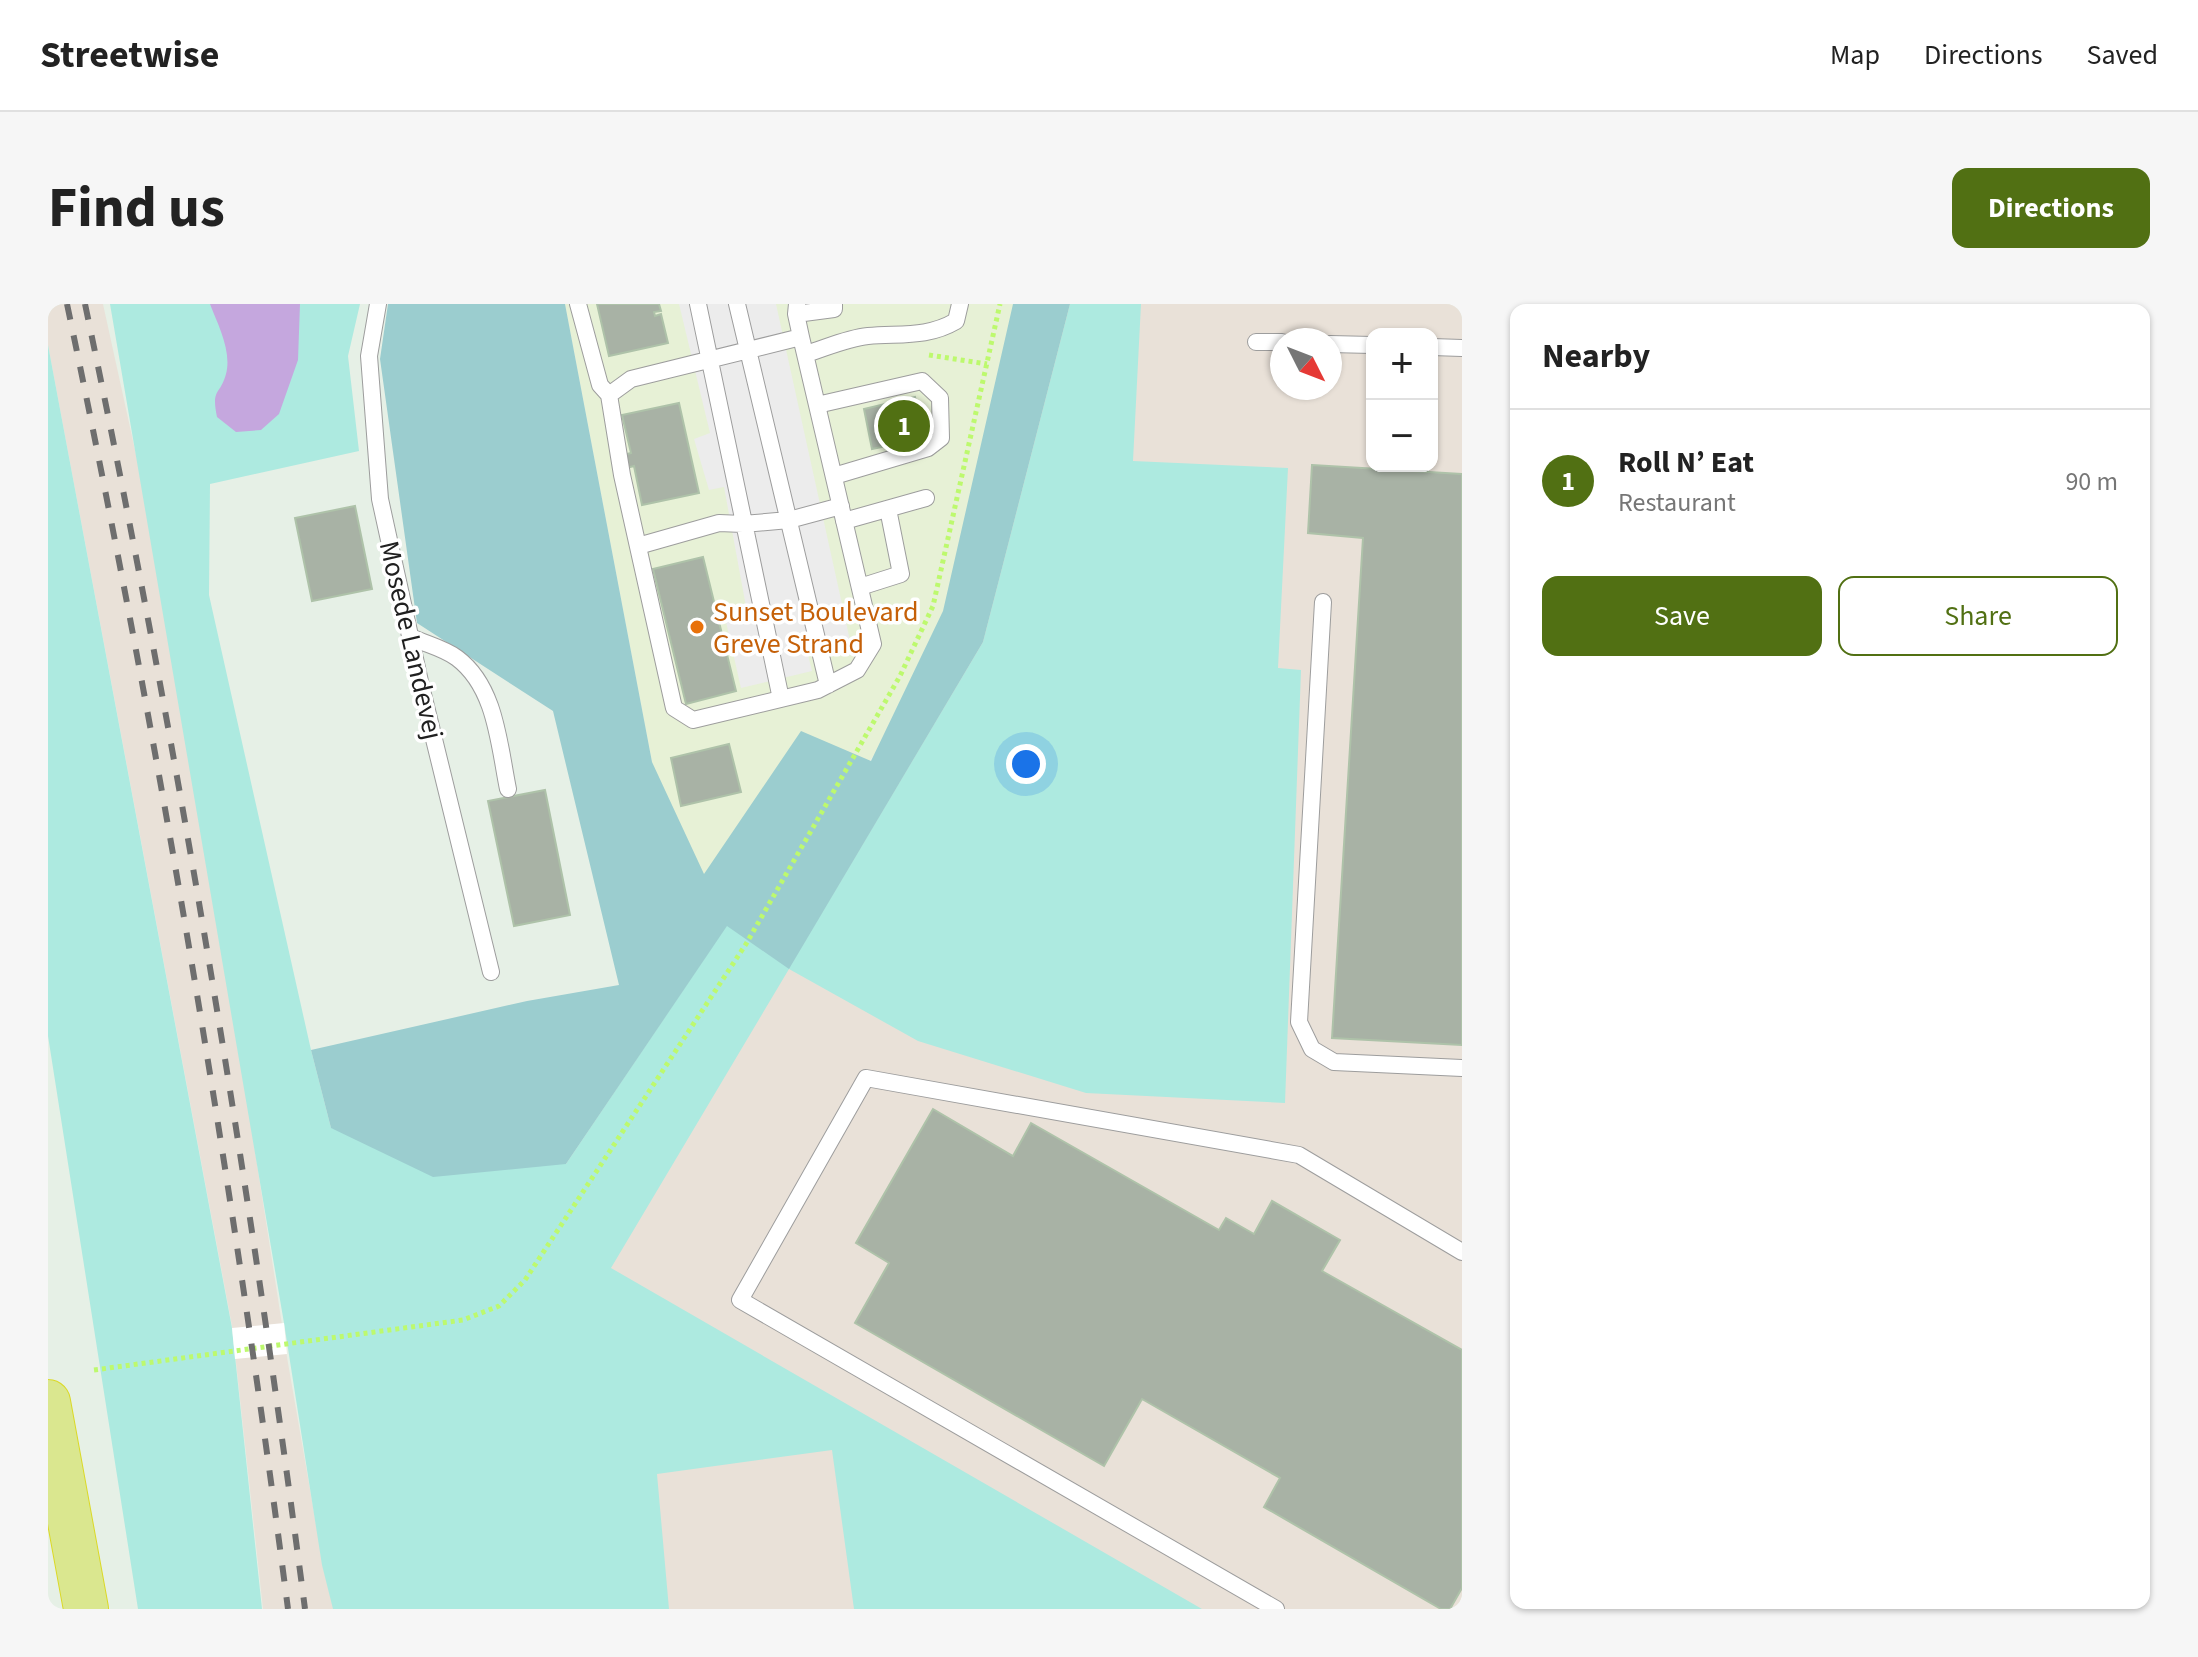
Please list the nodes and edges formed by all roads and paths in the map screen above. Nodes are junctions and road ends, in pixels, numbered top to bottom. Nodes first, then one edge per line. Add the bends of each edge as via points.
1 (378, 304) edge
2 (578, 304) edge
3 (698, 304) edge
4 (737, 304) edge
5 (834, 304) edge
6 (960, 304) edge
7 (1000, 304) edge
8 (797, 309) edge
9 (801, 337) junction
10 (1256, 342) dead end
11 (1270, 342) edge
12 (1342, 344) edge
13 (1366, 345) edge
14 (1438, 347) edge
15 (1462, 348) edge
16 (749, 349) junction
17 (915, 353) dead end
18 (806, 354) junction
19 (710, 358) junction
20 (987, 364) junction
21 (609, 395) junction
22 (817, 405) junction
23 (834, 476) junction
24 (926, 498) dead end
25 (888, 509) junction
26 (843, 513) junction
27 (789, 520) junction
28 (743, 524) junction
29 (638, 546) junction
30 (860, 587) junction
31 (1323, 602) dead end
32 (411, 637) junction
33 (828, 685) junction
34 (781, 699) junction
35 (508, 789) dead end
36 (491, 972) dead end
37 (1462, 1068) edge
38 (1462, 1252) edge
39 (94, 1370) dead end
40 (48, 1402) edge
41 (86, 1609) edge
42 (1276, 1609) edge

1 - 32 lane, Mosede Landevej via 369,356 380,499
2 - 21 lane via 600,385
3 - 19 lane
4 - 16 lane
5 - 8 lane via 834,309
6 - 18 lane via 956,321 940,330 866,336
7 - 20 path
8 - 9 lane
9 - 16 lane
9 - 18 lane
10 - 11 lane
12 - 13 lane
14 - 15 lane
16 - 19 lane
16 - 27 lane
17 - 20 path
18 - 22 lane
19 - 21 lane via 631,379
19 - 28 lane
20 - 39 path via 933,606 900,676 746,944 525,1280 499,1306 463,1320
21 - 29 lane
22 - 23 lane
22 - 23 lane via 922,381 940,398 941,438 928,448
23 - 26 lane
24 - 25 lane
25 - 26 lane
25 - 30 lane via 901,574
26 - 27 lane
26 - 30 lane
27 - 28 lane
27 - 33 lane
28 - 29 lane via 719,523
28 - 34 lane
29 - 34 lane via 674,708 693,720
30 - 33 lane via 873,644 857,670
31 - 37 lane via 1299,1022 1312,1049 1334,1062
32 - 35 lane via 455,656 471,671 487,698
32 - 36 lane, Mosede Landevej
33 - 34 lane
38 - 42 lane via 1299,1155 866,1078 740,1300
40 - 41 highway

